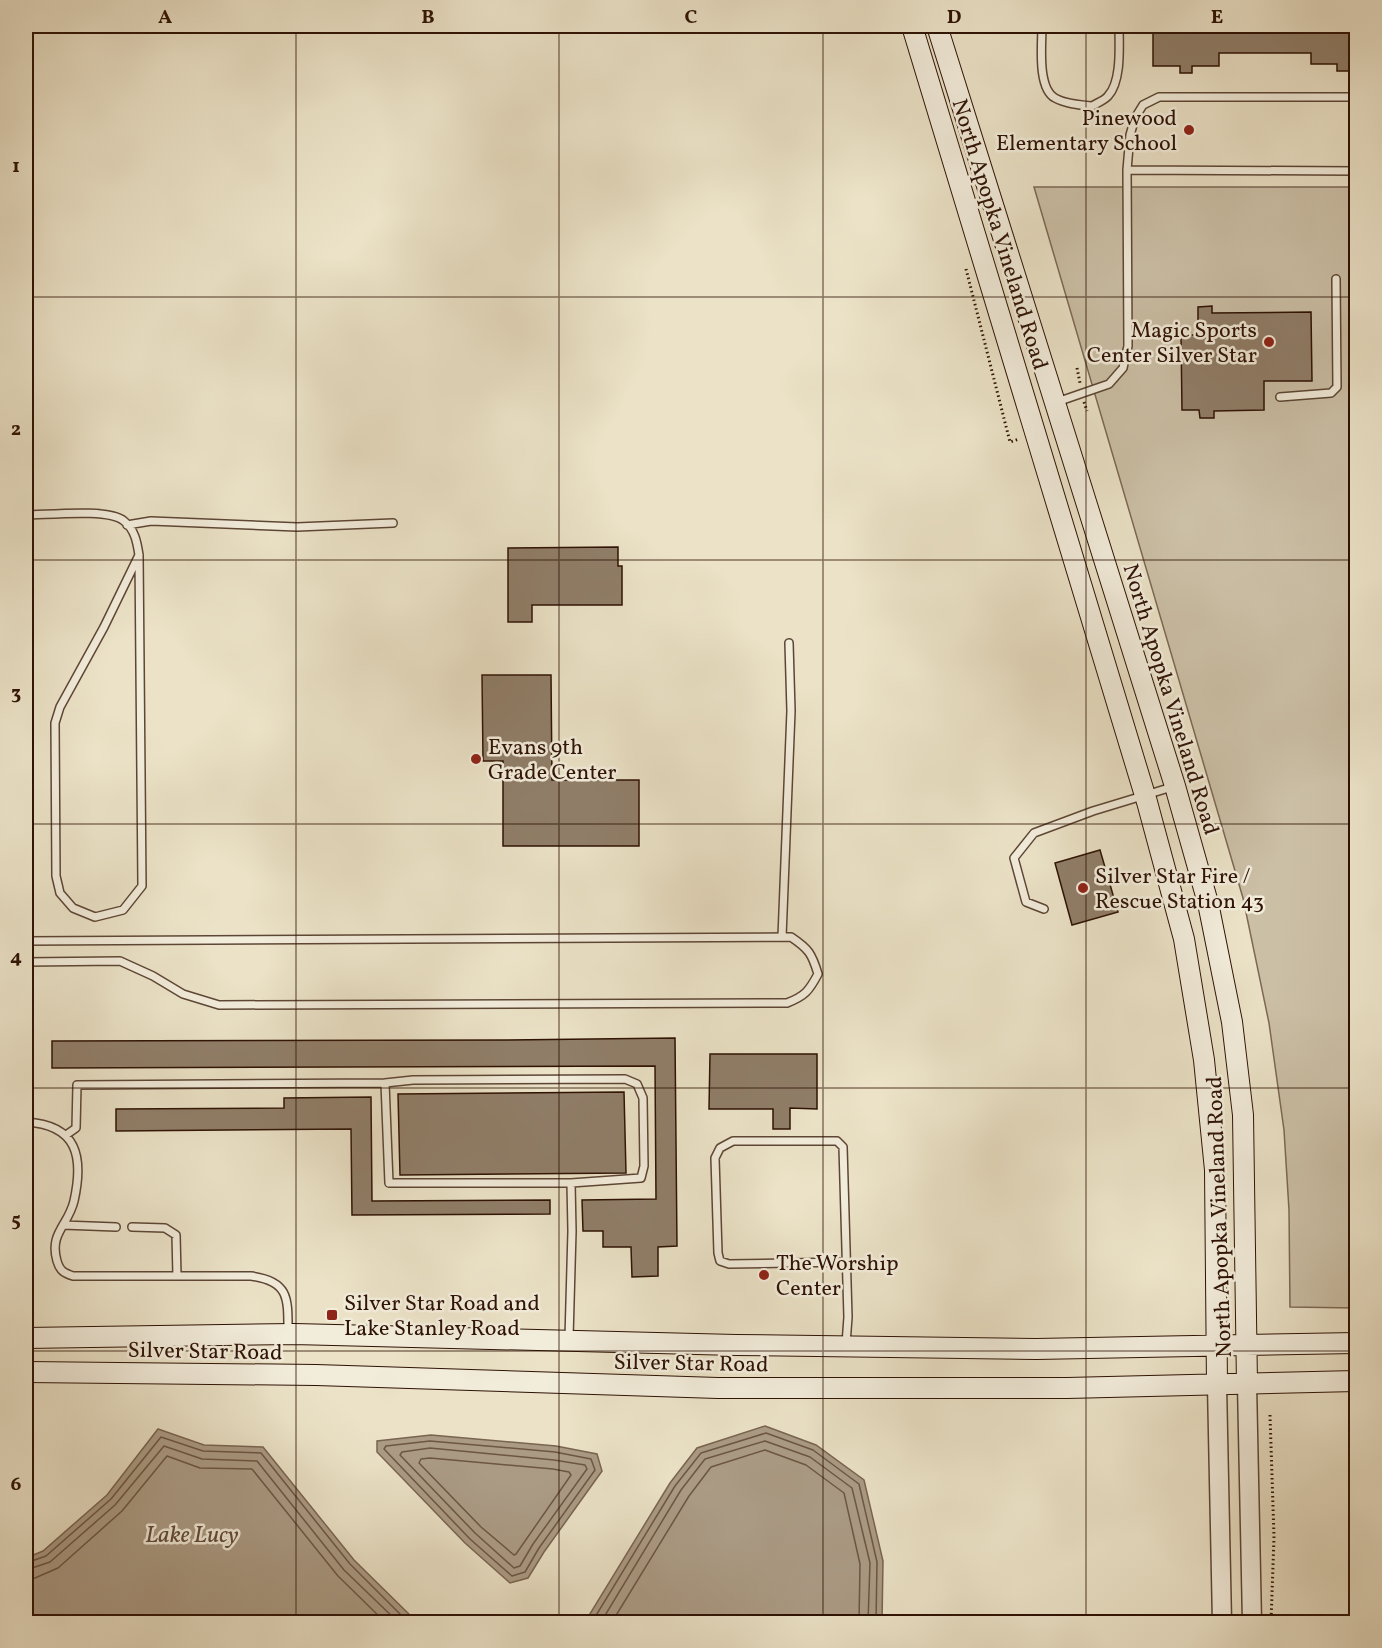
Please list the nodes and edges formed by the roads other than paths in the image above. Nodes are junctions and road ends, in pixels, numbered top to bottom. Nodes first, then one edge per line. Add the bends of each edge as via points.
1 (912, 26) edge
2 (937, 26) edge
3 (1042, 26) edge
4 (1119, 26) edge
5 (1356, 96) edge
6 (1126, 170) junction
7 (1356, 171) edge
8 (1336, 279) dead end
9 (1280, 397) dead end
10 (1055, 403) junction
11 (26, 515) edge
12 (393, 523) dead end
13 (127, 525) junction
14 (139, 555) junction
15 (789, 643) dead end
16 (1175, 786) junction
17 (1145, 795) junction
18 (1044, 909) dead end
19 (782, 937) junction
20 (26, 941) edge
21 (26, 962) edge
22 (385, 1083) junction
23 (26, 1122) edge
24 (66, 1135) junction
25 (571, 1183) junction
26 (63, 1225) junction
27 (116, 1227) dead end
28 (132, 1227) dead end
29 (845, 1262) junction
30 (177, 1276) junction
31 (288, 1334) junction
32 (26, 1338) edge
33 (569, 1341) junction
34 (1356, 1343) edge
35 (1217, 1346) junction
36 (1247, 1346) junction
37 (846, 1347) junction
38 (26, 1372) edge
39 (1356, 1381) edge
40 (1247, 1384) junction
41 (1216, 1385) junction
42 (1222, 1623) edge
43 (1252, 1623) edge

1 - 17 main road, North Apopka Vineland Road
2 - 10 main road, North Apopka Vineland Road
3 - 4 lane via 1043,85 1053,97 1092,106 1108,96 1116,81
5 - 6 lane via 1159,98 1143,105 1135,118
6 - 7 lane
6 - 10 lane via 1128,346 1123,368 1109,384
8 - 9 lane via 1336,387 1331,393
10 - 16 main road, North Apopka Vineland Road
11 - 13 lane via 108,514
12 - 13 lane via 297,527 151,521
13 - 14 lane via 136,537
14 - 14 lane via 55,723 56,876 60,893 74,908 95,917 123,910 142,886
15 - 19 lane via 791,711
16 - 17 lane
16 - 36 main road, North Apopka Vineland Road via 1208,903 1232,1022 1243,1115
17 - 18 lane via 1034,834 1014,858 1026,902
17 - 35 main road, North Apopka Vineland Road via 1184,939 1204,1060 1215,1170
19 - 20 lane
19 - 21 lane via 791,937 804,946 812,955 818,974 802,997 787,1003 219,1005 183,994 120,962
22 - 24 lane via 77,1085 76,1128
22 - 25 lane via 389,1183
22 - 25 lane via 625,1079 637,1084 643,1098 641,1178
23 - 24 lane
24 - 26 lane via 75,1148 77,1165 74,1201
25 - 33 lane
26 - 27 lane
26 - 30 lane via 54,1250 63,1273
28 - 30 lane via 165,1228 176,1235
29 - 29 lane via 843,1147 837,1141 733,1141 720,1148 715,1158 720,1261
29 - 37 lane
30 - 31 lane via 268,1278 288,1300
31 - 32 main road, Silver Star Road
31 - 33 main road, Silver Star Road
33 - 37 main road, Silver Star Road
34 - 36 main road, Silver Star Road
35 - 36 main road, Silver Star Road
35 - 37 main road, Silver Star Road
35 - 41 main road, North Apopka Vineland Road
36 - 40 main road, North Apopka Vineland Road
38 - 41 main road, Silver Star Road via 316,1375 718,1388
39 - 40 main road, Silver Star Road
40 - 41 main road, Silver Star Road
40 - 43 street, North Apopka Vineland Road
41 - 42 street, North Apopka Vineland Road

